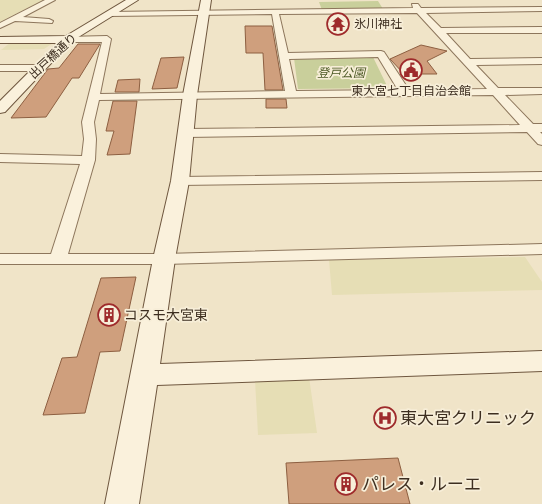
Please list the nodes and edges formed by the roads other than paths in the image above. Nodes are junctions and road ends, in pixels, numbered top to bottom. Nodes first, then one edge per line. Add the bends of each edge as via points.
1 (51, 0) edge
2 (133, 0) edge
3 (409, 0) edge
4 (205, 6) edge
5 (542, 9) edge
6 (419, 11) junction
7 (275, 12) junction
8 (109, 14) junction
9 (15, 18) junction
10 (49, 21) dead end
11 (0, 26) edge
12 (542, 30) edge
13 (438, 31) junction
14 (0, 40) edge
15 (68, 40) junction
16 (284, 56) junction
17 (542, 61) edge
18 (467, 62) junction
19 (0, 68) edge
20 (39, 68) junction
21 (495, 91) junction
22 (542, 91) edge
23 (405, 92) junction
24 (291, 94) junction
25 (190, 95) junction
26 (93, 96) junction
27 (0, 109) edge
28 (536, 129) edge
29 (186, 133) junction
30 (542, 141) edge
31 (0, 158) edge
32 (88, 160) junction
33 (542, 176) edge
34 (180, 180) junction
35 (542, 249) edge
36 (0, 259) edge
37 (58, 259) junction
38 (164, 259) junction
39 (542, 361) edge
40 (145, 375) junction
41 (122, 504) edge

1 - 9 street
2 - 8 street, 出戸橋通り
3 - 6 street
4 - 7 street
4 - 8 street
4 - 25 street
5 - 6 street
6 - 7 street
6 - 13 street
7 - 16 street
8 - 15 street, 出戸橋通り
9 - 10 street
9 - 11 street
12 - 13 street
13 - 18 street
14 - 15 street
15 - 20 street, 出戸橋通り
15 - 26 street via 107,39
16 - 23 street via 381,54
16 - 24 street
17 - 18 street
18 - 21 street
19 - 20 street
20 - 27 street, 出戸橋通り
21 - 22 street
21 - 23 street
21 - 28 street
23 - 24 street
24 - 25 street
25 - 26 street
25 - 29 street
26 - 32 street via 88,122
28 - 29 street
28 - 30 street
29 - 34 street
31 - 32 street
32 - 37 street
33 - 34 street
34 - 38 street
35 - 38 street
36 - 37 street
37 - 38 street
38 - 40 street
39 - 40 street
40 - 41 street

